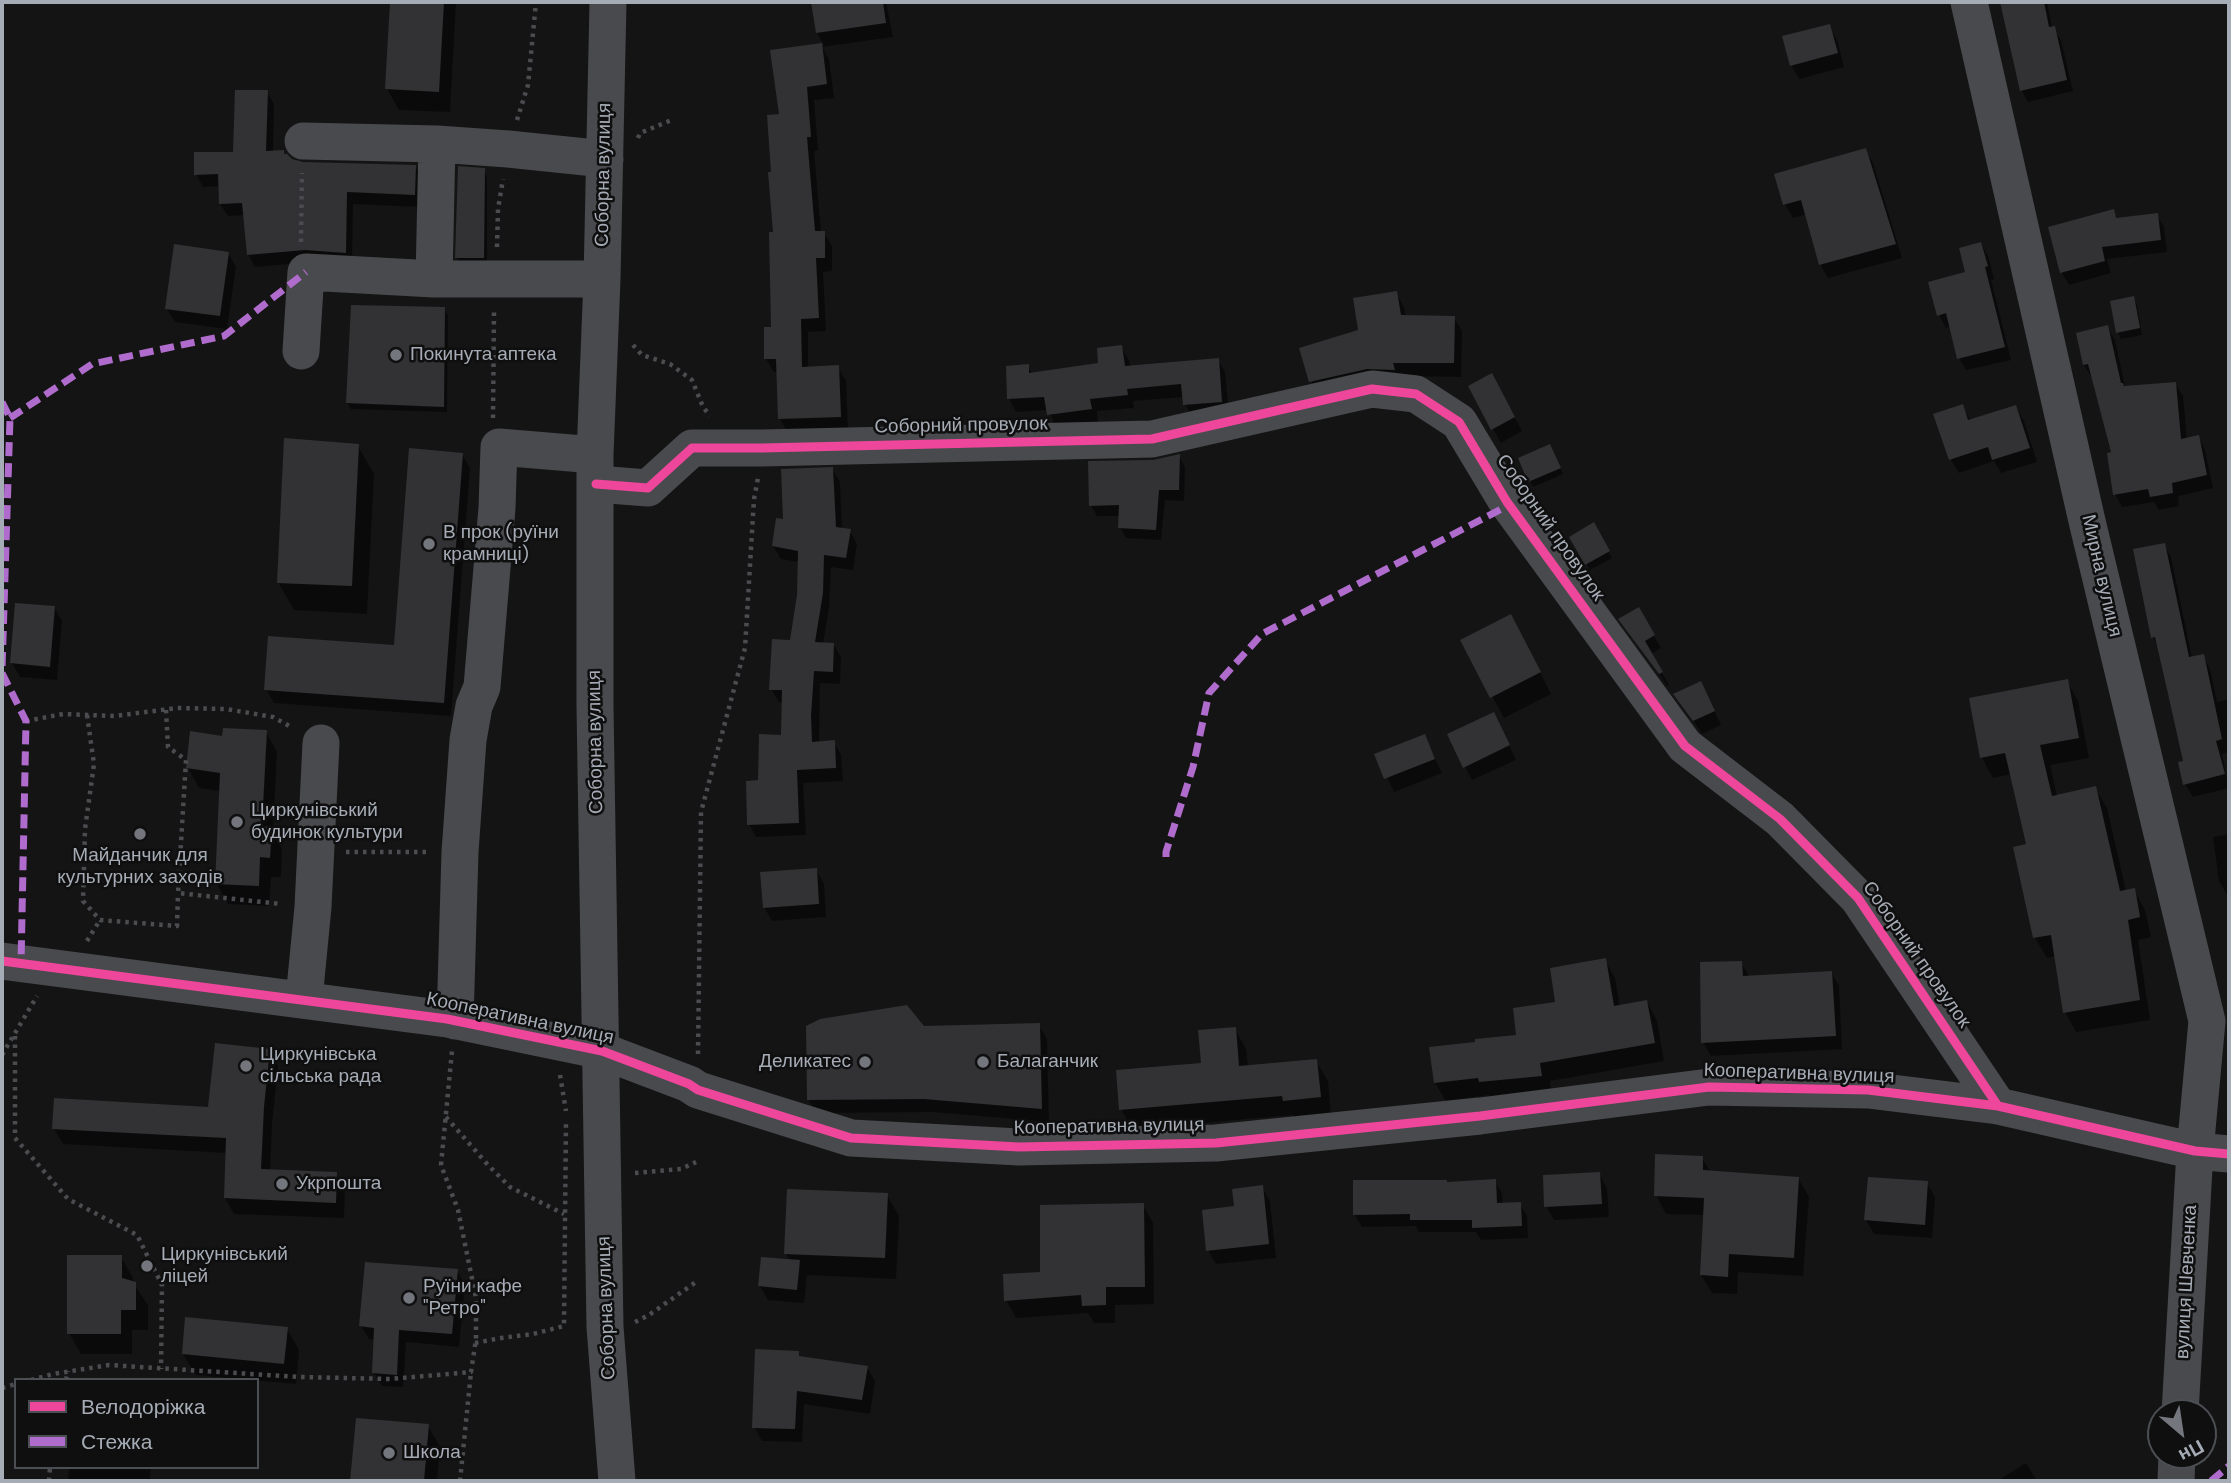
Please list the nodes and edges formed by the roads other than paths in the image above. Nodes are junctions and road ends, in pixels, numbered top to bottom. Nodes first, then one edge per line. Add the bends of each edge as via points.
1 (608, 2) edge
2 (1969, 2) edge
3 (303, 141) road end
4 (437, 144) junction
5 (605, 159) junction
6 (434, 279) junction
7 (602, 279) junction
8 (301, 351) dead end
9 (596, 470) junction
10 (321, 743) road end
11 (2, 961) edge
12 (304, 999) junction
13 (455, 1021) junction
14 (602, 1051) junction
15 (1998, 1106) junction
16 (2212, 1153) edge
17 (2182, 1399) edge
18 (617, 1481) edge

1 - 5 street, Соборна вулиця
2 - 16 street, Мирна вулиця via 2207,1021
3 - 4 street
4 - 5 street
4 - 6 street
5 - 7 street, Соборна вулиця
6 - 7 street
6 - 8 street via 306,272
7 - 9 street, Соборна вулиця
9 - 13 street, Соборний провулок via 499,447 482,687 468,740
9 - 14 street, Соборна вулиця
9 - 15 street, Соборний провулок via 648,488 692,448 1152,439 1372,389 1416,394 1459,422 1507,502 1685,746 1780,819 1858,898
10 - 12 street
11 - 12 street, Кооперативна вулиця
12 - 13 street, Кооперативна вулиця
13 - 14 street, Кооперативна вулиця
14 - 15 street, Кооперативна вулиця via 698,1090 850,1138 1019,1147 1216,1143 1709,1087 1868,1090
14 - 18 street, Соборна вулиця via 605,1327
15 - 16 street, Кооперативна вулиця
16 - 17 street, вулиця Шевченка

